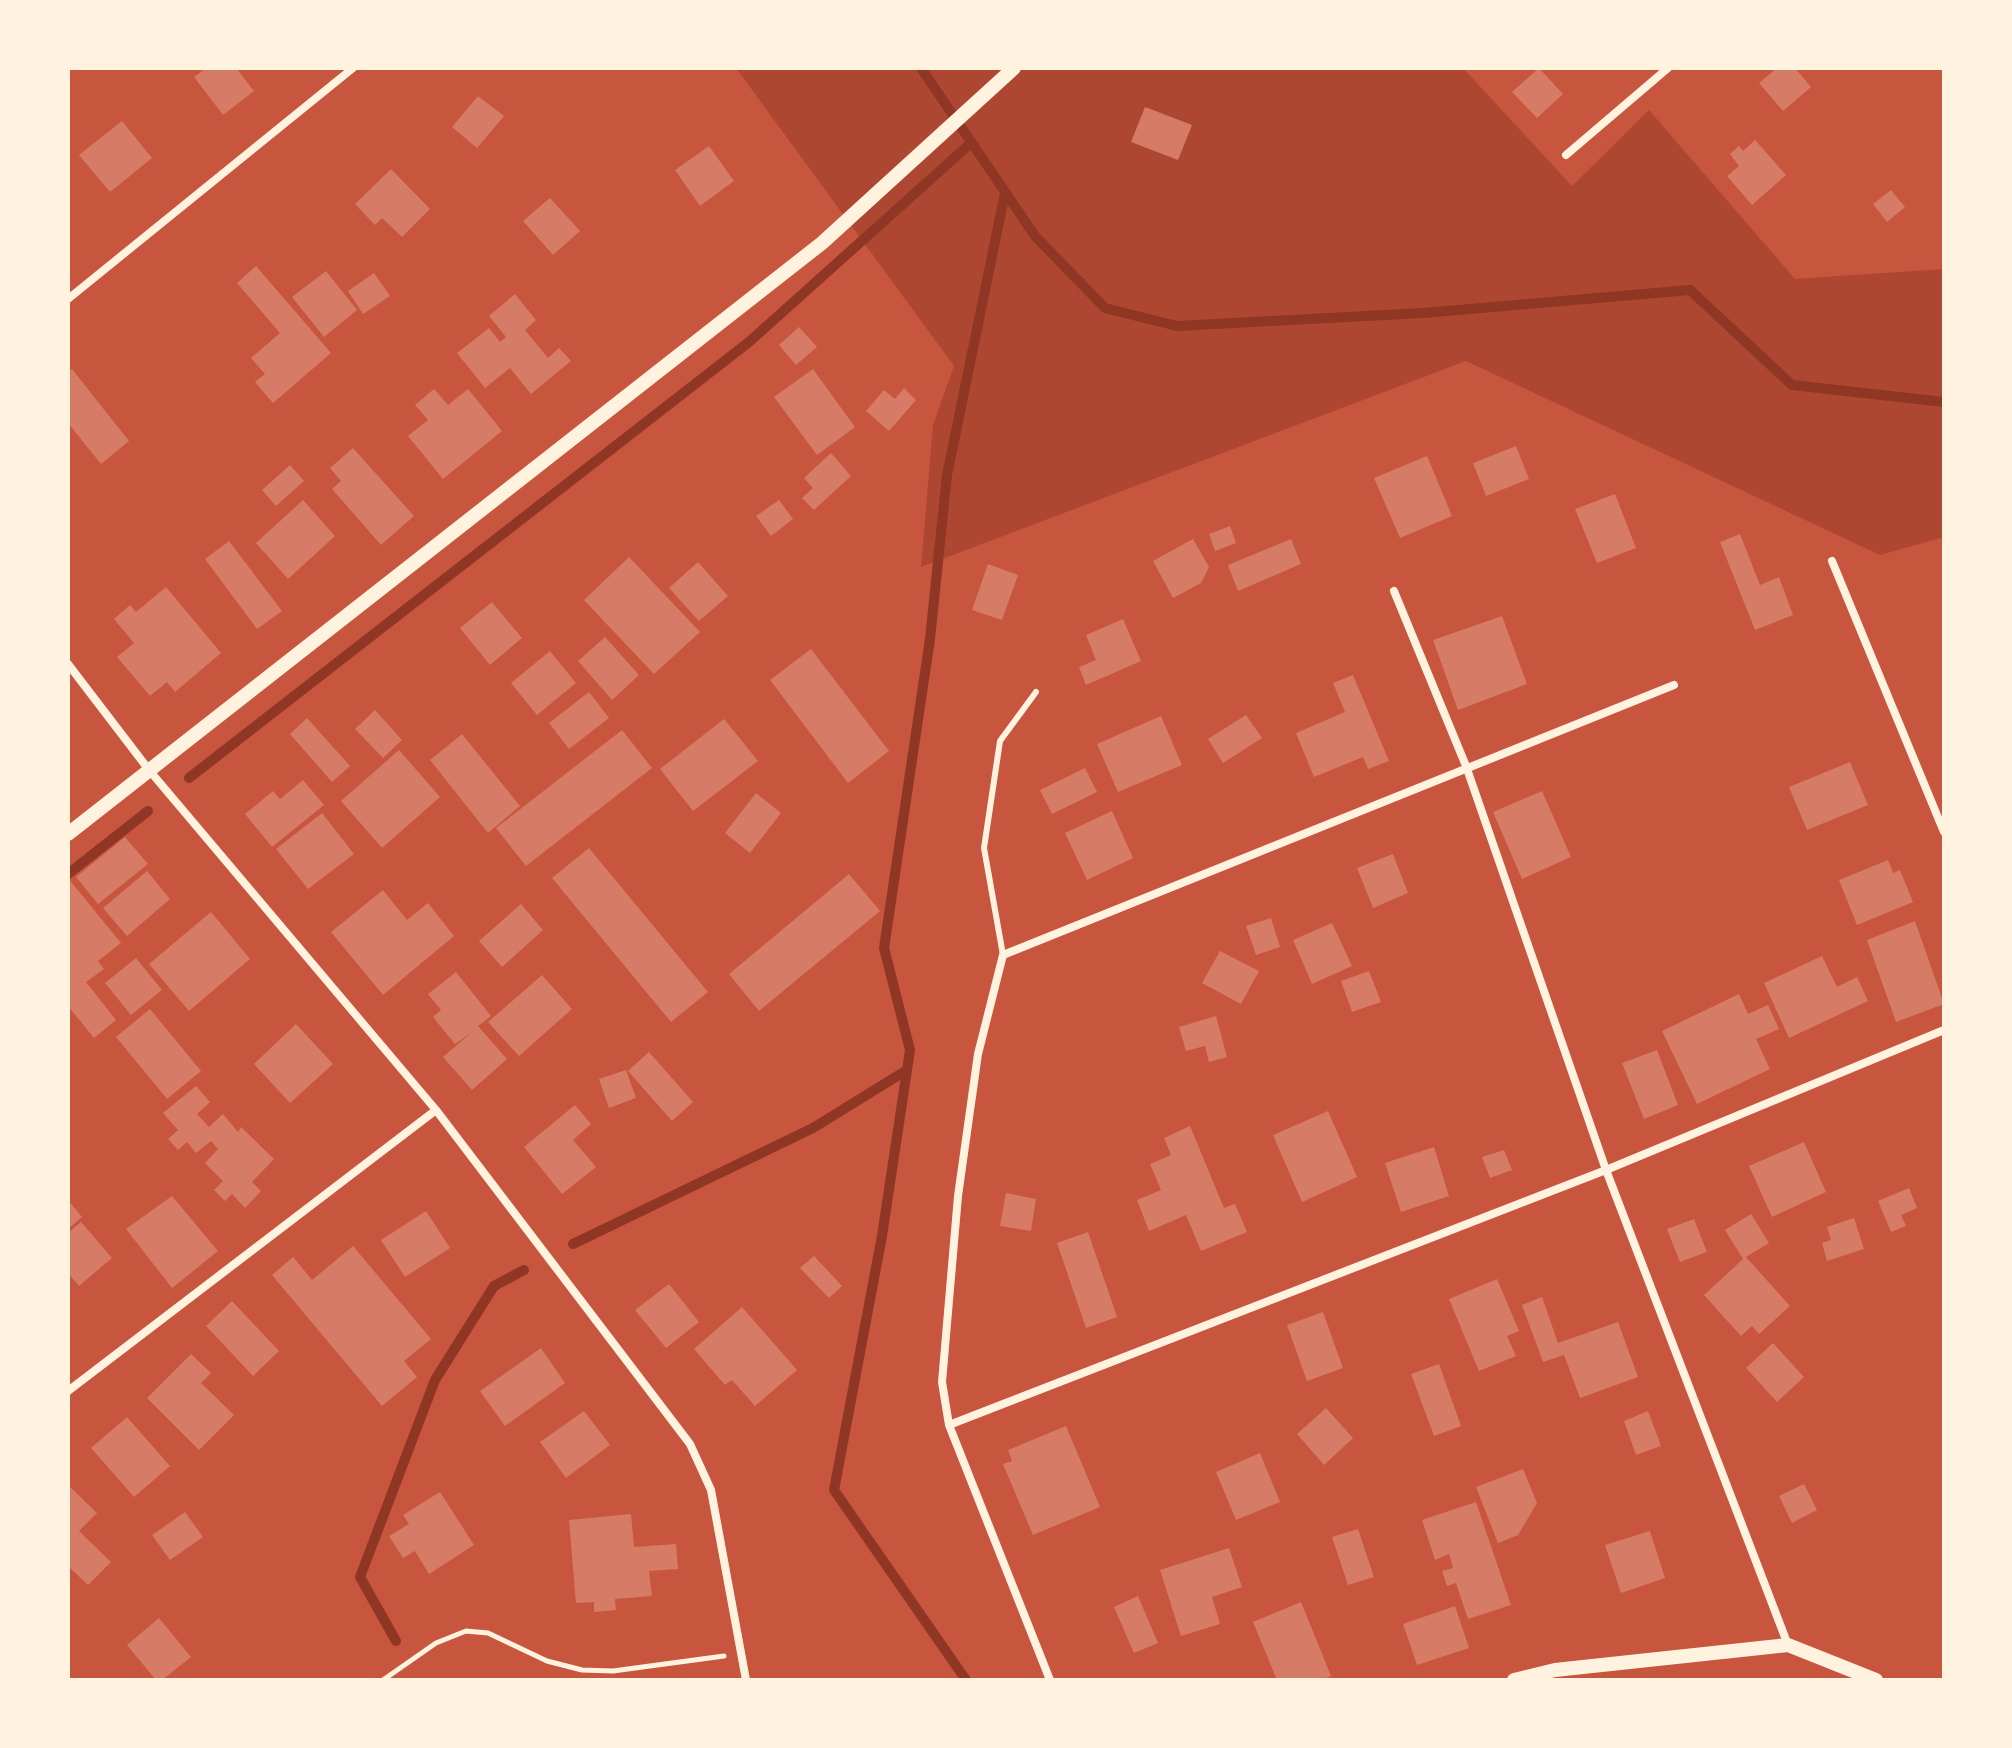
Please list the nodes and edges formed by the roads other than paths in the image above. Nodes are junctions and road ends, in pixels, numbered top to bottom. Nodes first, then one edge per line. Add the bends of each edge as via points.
1 (353, 68) edge
2 (1014, 68) edge
3 (1668, 68) edge
4 (1566, 155) dead end
5 (68, 299) edge
6 (1832, 561) dead end
7 (1394, 591) dead end
8 (68, 664) edge
9 (1674, 685) dead end
10 (1036, 692) dead end
11 (1466, 766) junction
12 (149, 770) junction
13 (1944, 832) edge
14 (68, 834) edge
15 (1003, 955) junction
16 (1944, 1030) edge
17 (436, 1110) junction
18 (1606, 1170) junction
19 (68, 1391) edge
20 (949, 1425) junction
21 (1788, 1645) junction
22 (1869, 1679) edge
23 (746, 1680) edge
24 (1050, 1680) edge
25 (1514, 1680) edge

1 - 5 street
2 - 12 street via 822,243
3 - 4 street
6 - 13 street
7 - 11 street
8 - 12 street
9 - 11 street
10 - 15 lane via 1000,741 984,848
11 - 15 street
11 - 18 street
12 - 14 street
12 - 17 street
15 - 20 street via 978,1054 958,1196 942,1382
16 - 18 street
17 - 19 street
17 - 23 street via 690,1444 711,1490
18 - 20 street
18 - 21 street
20 - 24 street
21 - 22 street
21 - 25 street via 1555,1670

